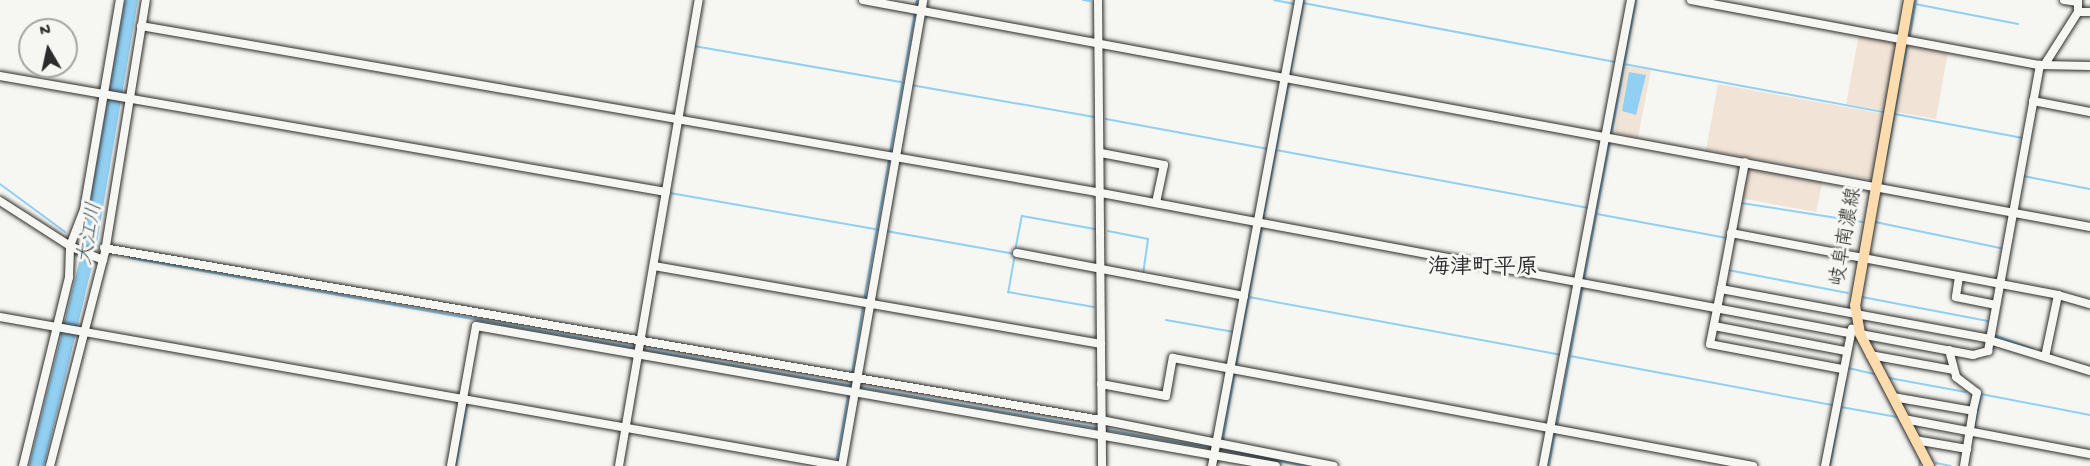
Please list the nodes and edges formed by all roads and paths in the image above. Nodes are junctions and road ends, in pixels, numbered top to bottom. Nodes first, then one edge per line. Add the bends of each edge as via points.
1 (120, 0) edge
2 (146, 0) edge
3 (699, 0) edge
4 (863, 0) edge
5 (923, 0) edge
6 (1098, 0) edge
7 (1299, 0) edge
8 (1631, 0) edge
9 (1691, 0) edge
10 (1910, 0) edge
11 (2064, 0) edge
12 (2078, 1) edge
13 (921, 10) junction
14 (2078, 12) junction
15 (2090, 12) edge
16 (141, 27) junction
17 (1902, 39) junction
18 (1100, 41) junction
19 (2042, 65) junction
20 (2090, 66) edge
21 (0, 76) edge
22 (1285, 76) junction
23 (103, 94) junction
24 (128, 98) junction
25 (2033, 101) junction
26 (2090, 112) edge
27 (680, 117) junction
28 (1605, 135) junction
29 (1101, 153) junction
30 (895, 157) junction
31 (1745, 162) junction
32 (1874, 186) junction
33 (666, 192) junction
34 (1101, 192) junction
35 (0, 201) edge
36 (1156, 203) junction
37 (2013, 212) junction
38 (1258, 222) junction
39 (2090, 227) edge
40 (1731, 233) junction
41 (74, 248) junction
42 (104, 248) junction
43 (1017, 253) dead end
44 (1860, 258) junction
45 (102, 259) junction
46 (654, 266) junction
47 (1101, 269) junction
48 (1959, 277) junction
49 (1578, 282) junction
50 (2000, 284) junction
51 (1721, 289) junction
52 (2058, 295) junction
53 (1244, 296) junction
54 (2090, 303) edge
55 (870, 304) junction
56 (1996, 305) junction
57 (1717, 308) junction
58 (0, 317) edge
59 (1714, 326) junction
60 (1855, 326) junction
61 (57, 327) junction
62 (85, 333) junction
63 (1990, 340) junction
64 (1101, 344) junction
65 (639, 348) junction
66 (1949, 350) junction
67 (1845, 351) junction
68 (1870, 355) junction
69 (2045, 357) junction
70 (1230, 368) junction
71 (1842, 369) junction
72 (1953, 370) junction
73 (2090, 371) edge
74 (1101, 384) junction
75 (855, 385) junction
76 (1893, 397) junction
77 (463, 400) junction
78 (1974, 411) junction
79 (1904, 419) junction
80 (626, 428) junction
81 (1101, 428) junction
82 (1550, 429) junction
83 (1970, 430) junction
84 (1916, 440) junction
85 (1218, 448) junction
86 (1967, 449) junction
87 (2090, 454) edge
88 (23, 466) edge
89 (50, 466) edge
90 (451, 466) edge
91 (619, 466) edge
92 (842, 466) edge
93 (1101, 466) edge
94 (1212, 466) edge
95 (1276, 466) edge
96 (1333, 466) edge
97 (1543, 466) edge
98 (1754, 466) edge
99 (1825, 466) edge
100 (1929, 466) edge
101 (1964, 466) edge

1 - 23 street
2 - 16 street
3 - 27 street
4 - 13 street
5 - 13 street
6 - 18 street
7 - 22 street
8 - 28 street
9 - 17 street
10 - 17 main road, 岐阜南濃線
11 - 12 street
12 - 14 street
13 - 18 street
13 - 30 street
14 - 15 street
14 - 19 street
16 - 24 street
16 - 27 street
17 - 19 street
17 - 32 main road, 岐阜南濃線
18 - 22 street
18 - 29 street
19 - 20 street
19 - 25 street
21 - 23 street
22 - 28 street
22 - 38 street
23 - 24 street
23 - 41 street
24 - 33 street
24 - 42 street
25 - 26 street
25 - 37 street
27 - 30 street
27 - 33 street
28 - 31 street
28 - 49 street
29 - 34 street
29 - 36 street via 1164,165
30 - 34 street
30 - 55 street
31 - 32 street
31 - 40 street
32 - 37 street
32 - 44 main road, 岐阜南濃線
33 - 46 street
34 - 36 street
34 - 47 street
35 - 41 street
36 - 38 street
37 - 39 street
37 - 50 street
38 - 49 street
38 - 53 street
40 - 44 street
40 - 51 street
41 - 45 street
41 - 61 street
42 - 45 street
42 - 65 street
43 - 47 street
44 - 48 street
44 - 60 main road, 岐阜南濃線
45 - 62 street
46 - 55 street
46 - 65 street
47 - 53 street
47 - 64 street
48 - 50 street
48 - 56 street via 1956,297
49 - 57 street
49 - 82 street
50 - 52 street
50 - 56 street
51 - 57 street
51 - 60 street
52 - 54 street
52 - 69 street
53 - 70 street
55 - 64 street
55 - 75 street
56 - 63 street
57 - 59 street
57 - 60 street
58 - 61 street
59 - 67 street
59 - 71 street via 1710,344
60 - 63 street
60 - 66 street
60 - 67 street
60 - 68 main road, 岐阜南濃線
61 - 62 street
61 - 88 street
62 - 77 street
62 - 89 street
63 - 66 street via 1988,351 1973,355
63 - 69 street
64 - 74 street
65 - 75 street
65 - 77 street via 476,326
65 - 80 street
66 - 72 street
67 - 71 street
68 - 72 street
68 - 76 main road, 岐阜南濃線
69 - 73 street
70 - 74 street via 1173,358 1166,396
70 - 82 street
70 - 85 street
71 - 99 street
72 - 78 street via 1967,389 1977,393
74 - 81 street
75 - 81 street
75 - 81 street
75 - 92 street
76 - 78 street
76 - 79 main road, 岐阜南濃線
77 - 80 street
77 - 90 street
78 - 83 street
79 - 83 street
79 - 84 main road, 岐阜南濃線
80 - 91 street
80 - 92 street
81 - 85 street
81 - 85 street
81 - 93 street
82 - 97 street
82 - 98 street
83 - 86 street
83 - 87 street
84 - 86 street
84 - 100 main road, 岐阜南濃線
85 - 94 street
85 - 95 street
85 - 96 street
86 - 101 street

